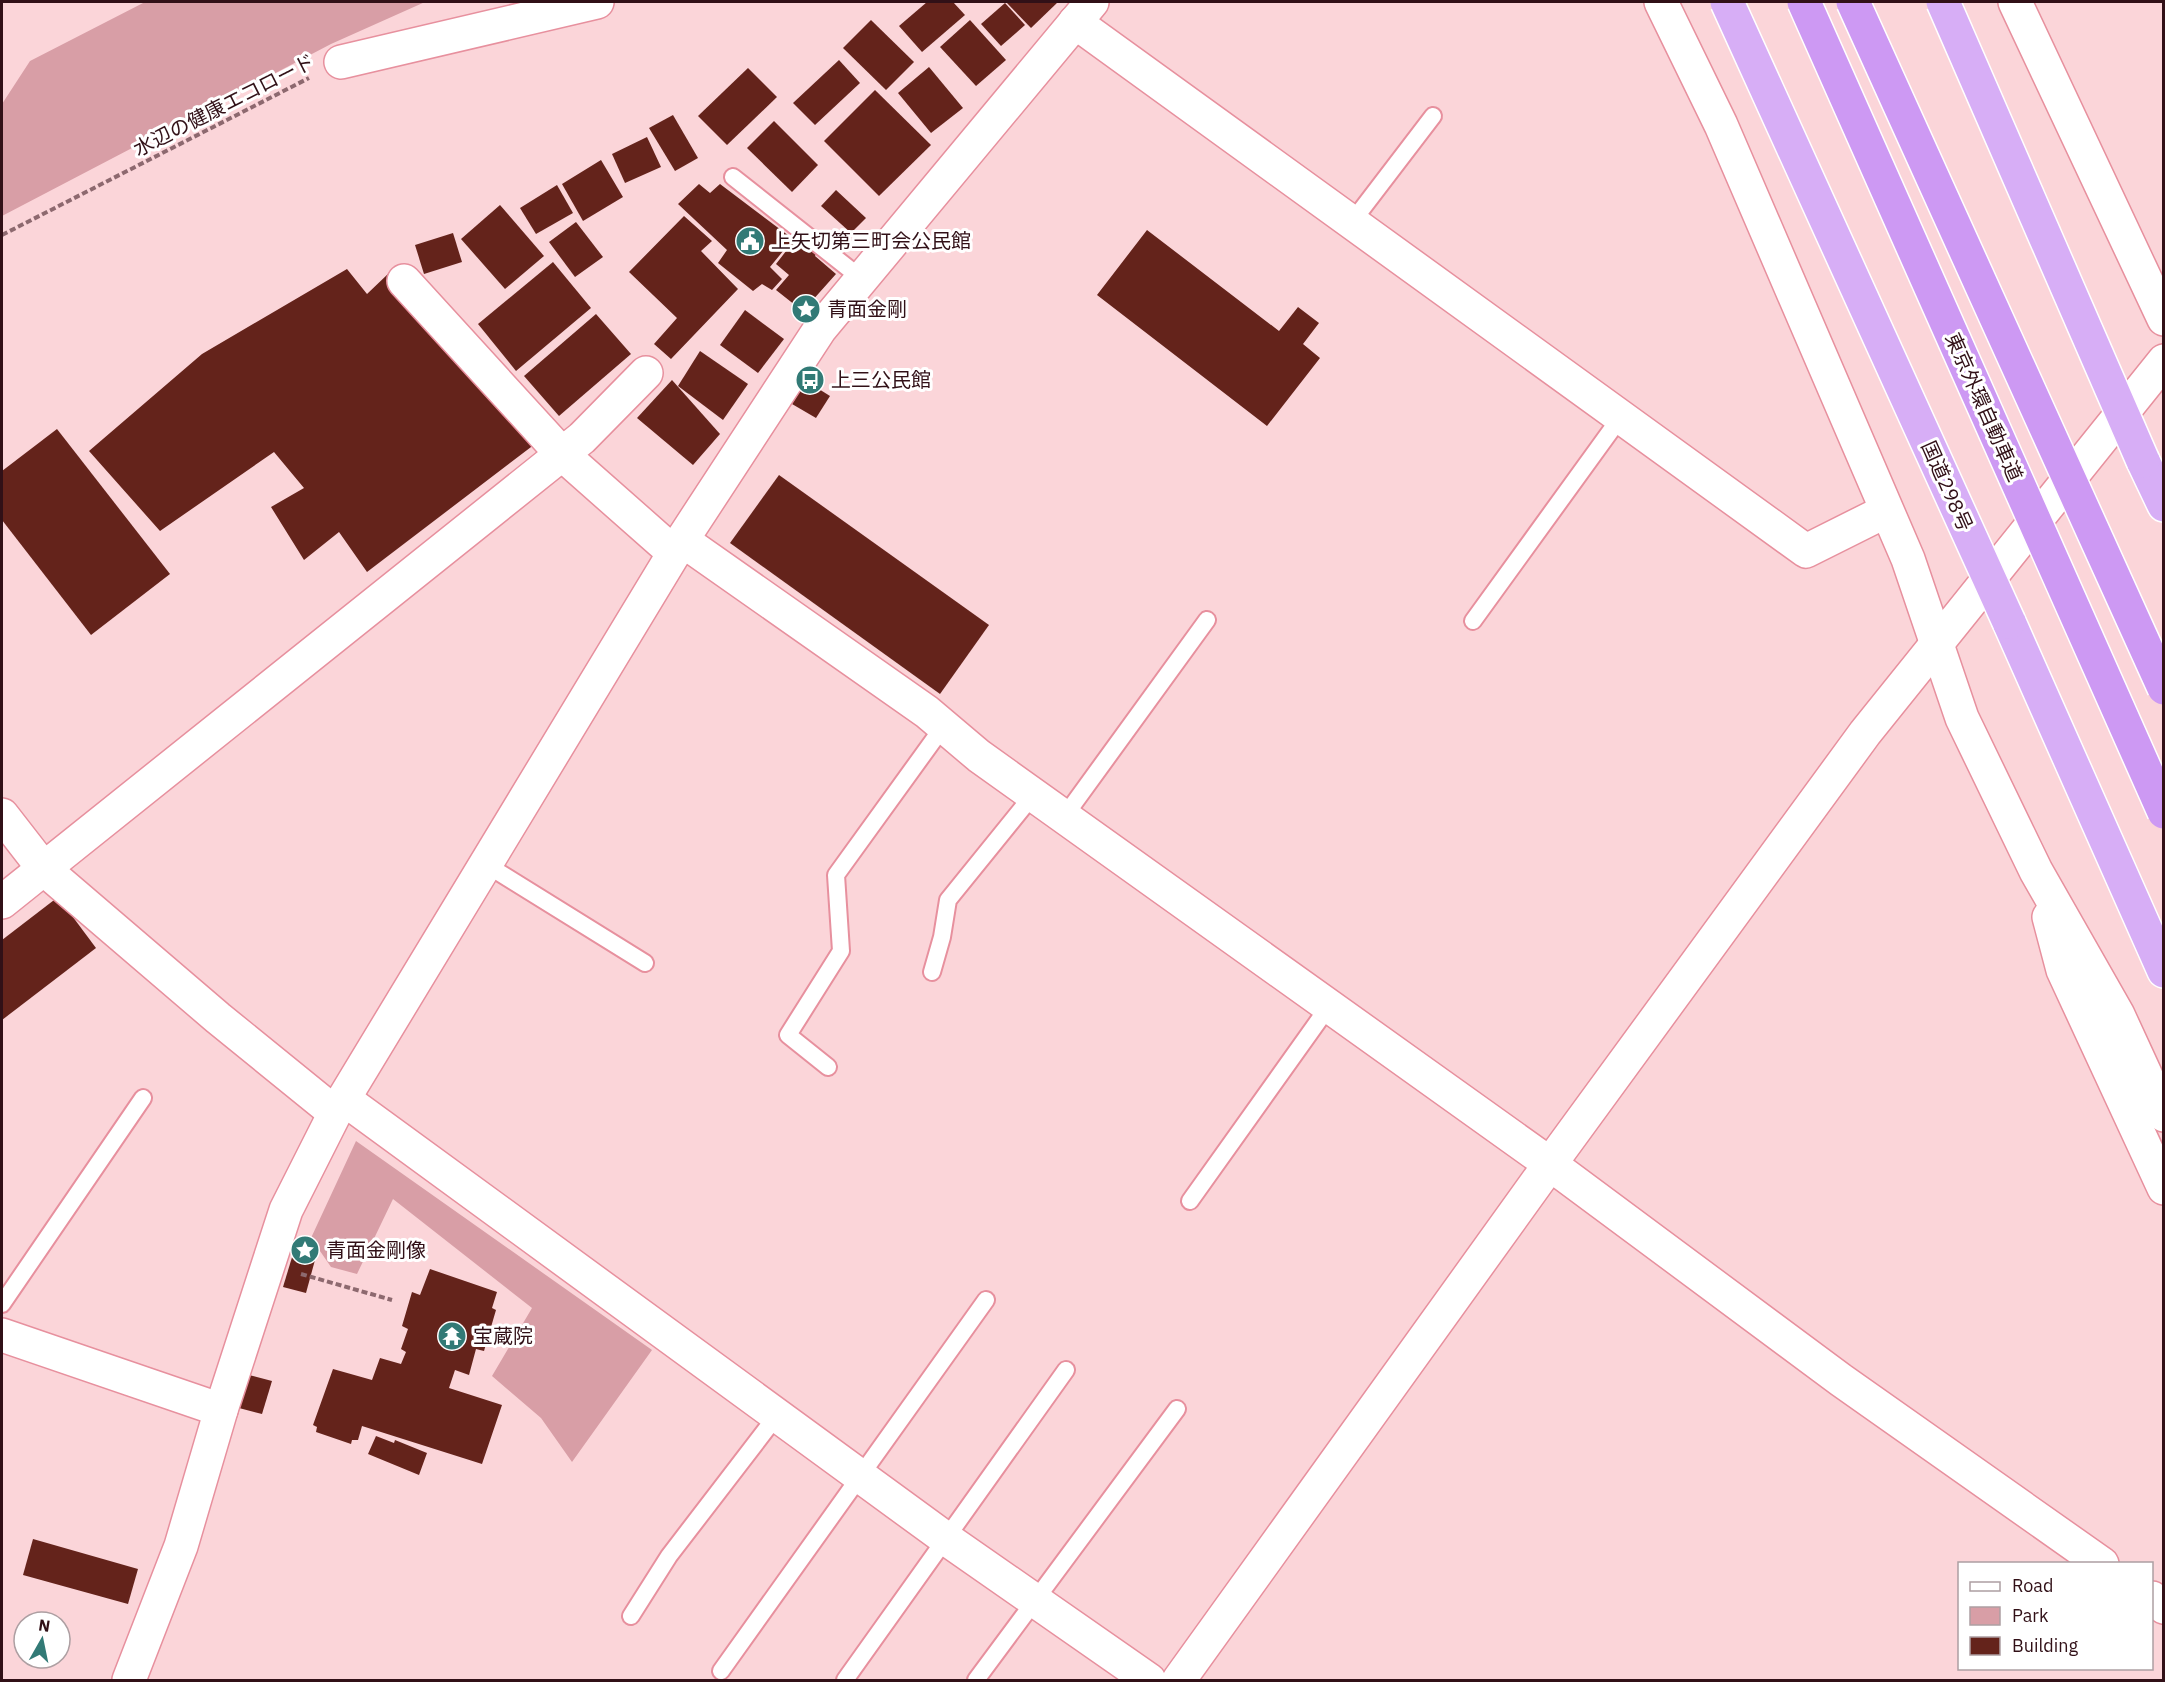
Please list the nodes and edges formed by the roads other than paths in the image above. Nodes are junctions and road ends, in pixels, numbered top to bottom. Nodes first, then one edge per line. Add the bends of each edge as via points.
1 (597, 2) edge
2 (1661, 2) edge
3 (1727, 2) edge
4 (1804, 2) edge
5 (1853, 2) edge
6 (1943, 2) edge
7 (2015, 2) edge
8 (1084, 12) edge
9 (341, 62) road end
10 (1433, 116) dead end
11 (733, 177) dead end
12 (1352, 222) junction
13 (862, 279) junction
14 (404, 281) dead end
15 (2163, 319) edge
16 (2163, 361) edge
17 (646, 373) dead end
18 (1620, 418) junction
19 (562, 454) junction
20 (2163, 505) edge
21 (1886, 511) junction
22 (678, 547) junction
23 (1207, 620) dead end
24 (1473, 621) dead end
25 (1936, 642) junction
26 (2163, 688) edge
27 (943, 727) junction
28 (1033, 795) junction
29 (2163, 812) edge
30 (2, 815) edge
31 (1064, 817) junction
32 (487, 865) junction
33 (44, 869) junction
34 (2036, 871) junction
35 (2, 902) edge
36 (645, 963) dead end
37 (2163, 971) edge
38 (932, 972) dead end
39 (1329, 1006) junction
40 (828, 1067) dead end
41 (142, 1098) dead end
42 (340, 1106) junction
43 (2163, 1115) edge
44 (1550, 1164) junction
45 (2163, 1188) edge
46 (1190, 1200) dead end
47 (986, 1300) dead end
48 (2, 1304) edge
49 (2, 1335) edge
50 (1066, 1370) dead end
51 (1177, 1409) dead end
52 (221, 1410) junction
53 (778, 1414) junction
54 (861, 1476) junction
55 (945, 1538) junction
56 (2101, 1562) edge
57 (1034, 1601) junction
58 (632, 1616) dead end
59 (721, 1671) dead end
60 (129, 1680) edge
61 (844, 1680) edge
62 (976, 1680) edge
63 (1149, 1680) edge
64 (1179, 1680) edge

1 - 9 street
2 - 21 street via 1725,136
3 - 37 highway, 国道298号, bridge
4 - 29 highway, 東京外環自動車道, bridge
5 - 26 highway, bridge
6 - 20 highway, bridge
7 - 15 street
8 - 12 street
8 - 13 street
10 - 12 lane
11 - 13 lane
12 - 18 street
13 - 22 street via 784,380
14 - 19 street
16 - 25 street
17 - 19 street
18 - 21 street via 1806,551
18 - 24 lane
19 - 22 street
19 - 33 street
21 - 25 street via 1908,559
22 - 27 street via 927,712
22 - 32 street
23 - 31 lane
25 - 34 street via 1962,718
25 - 44 street
27 - 28 street
27 - 40 lane via 836,875 841,951 788,1035
28 - 31 street
28 - 38 lane via 948,900
30 - 33 street
31 - 39 street
32 - 36 lane
32 - 42 street
33 - 35 street
33 - 42 street via 218,1018
34 - 43 street via 2118,1015
34 - 45 street via 2063,970
39 - 44 street
39 - 46 lane
41 - 48 lane
42 - 52 street via 286,1210
42 - 53 street
44 - 56 street via 1841,1380
44 - 64 street
47 - 54 lane
49 - 52 street
50 - 55 lane
51 - 57 lane
52 - 60 street via 181,1546
53 - 54 street
53 - 58 lane via 669,1556
54 - 55 street
54 - 59 lane
55 - 57 street
55 - 61 lane
57 - 62 lane
57 - 63 street

